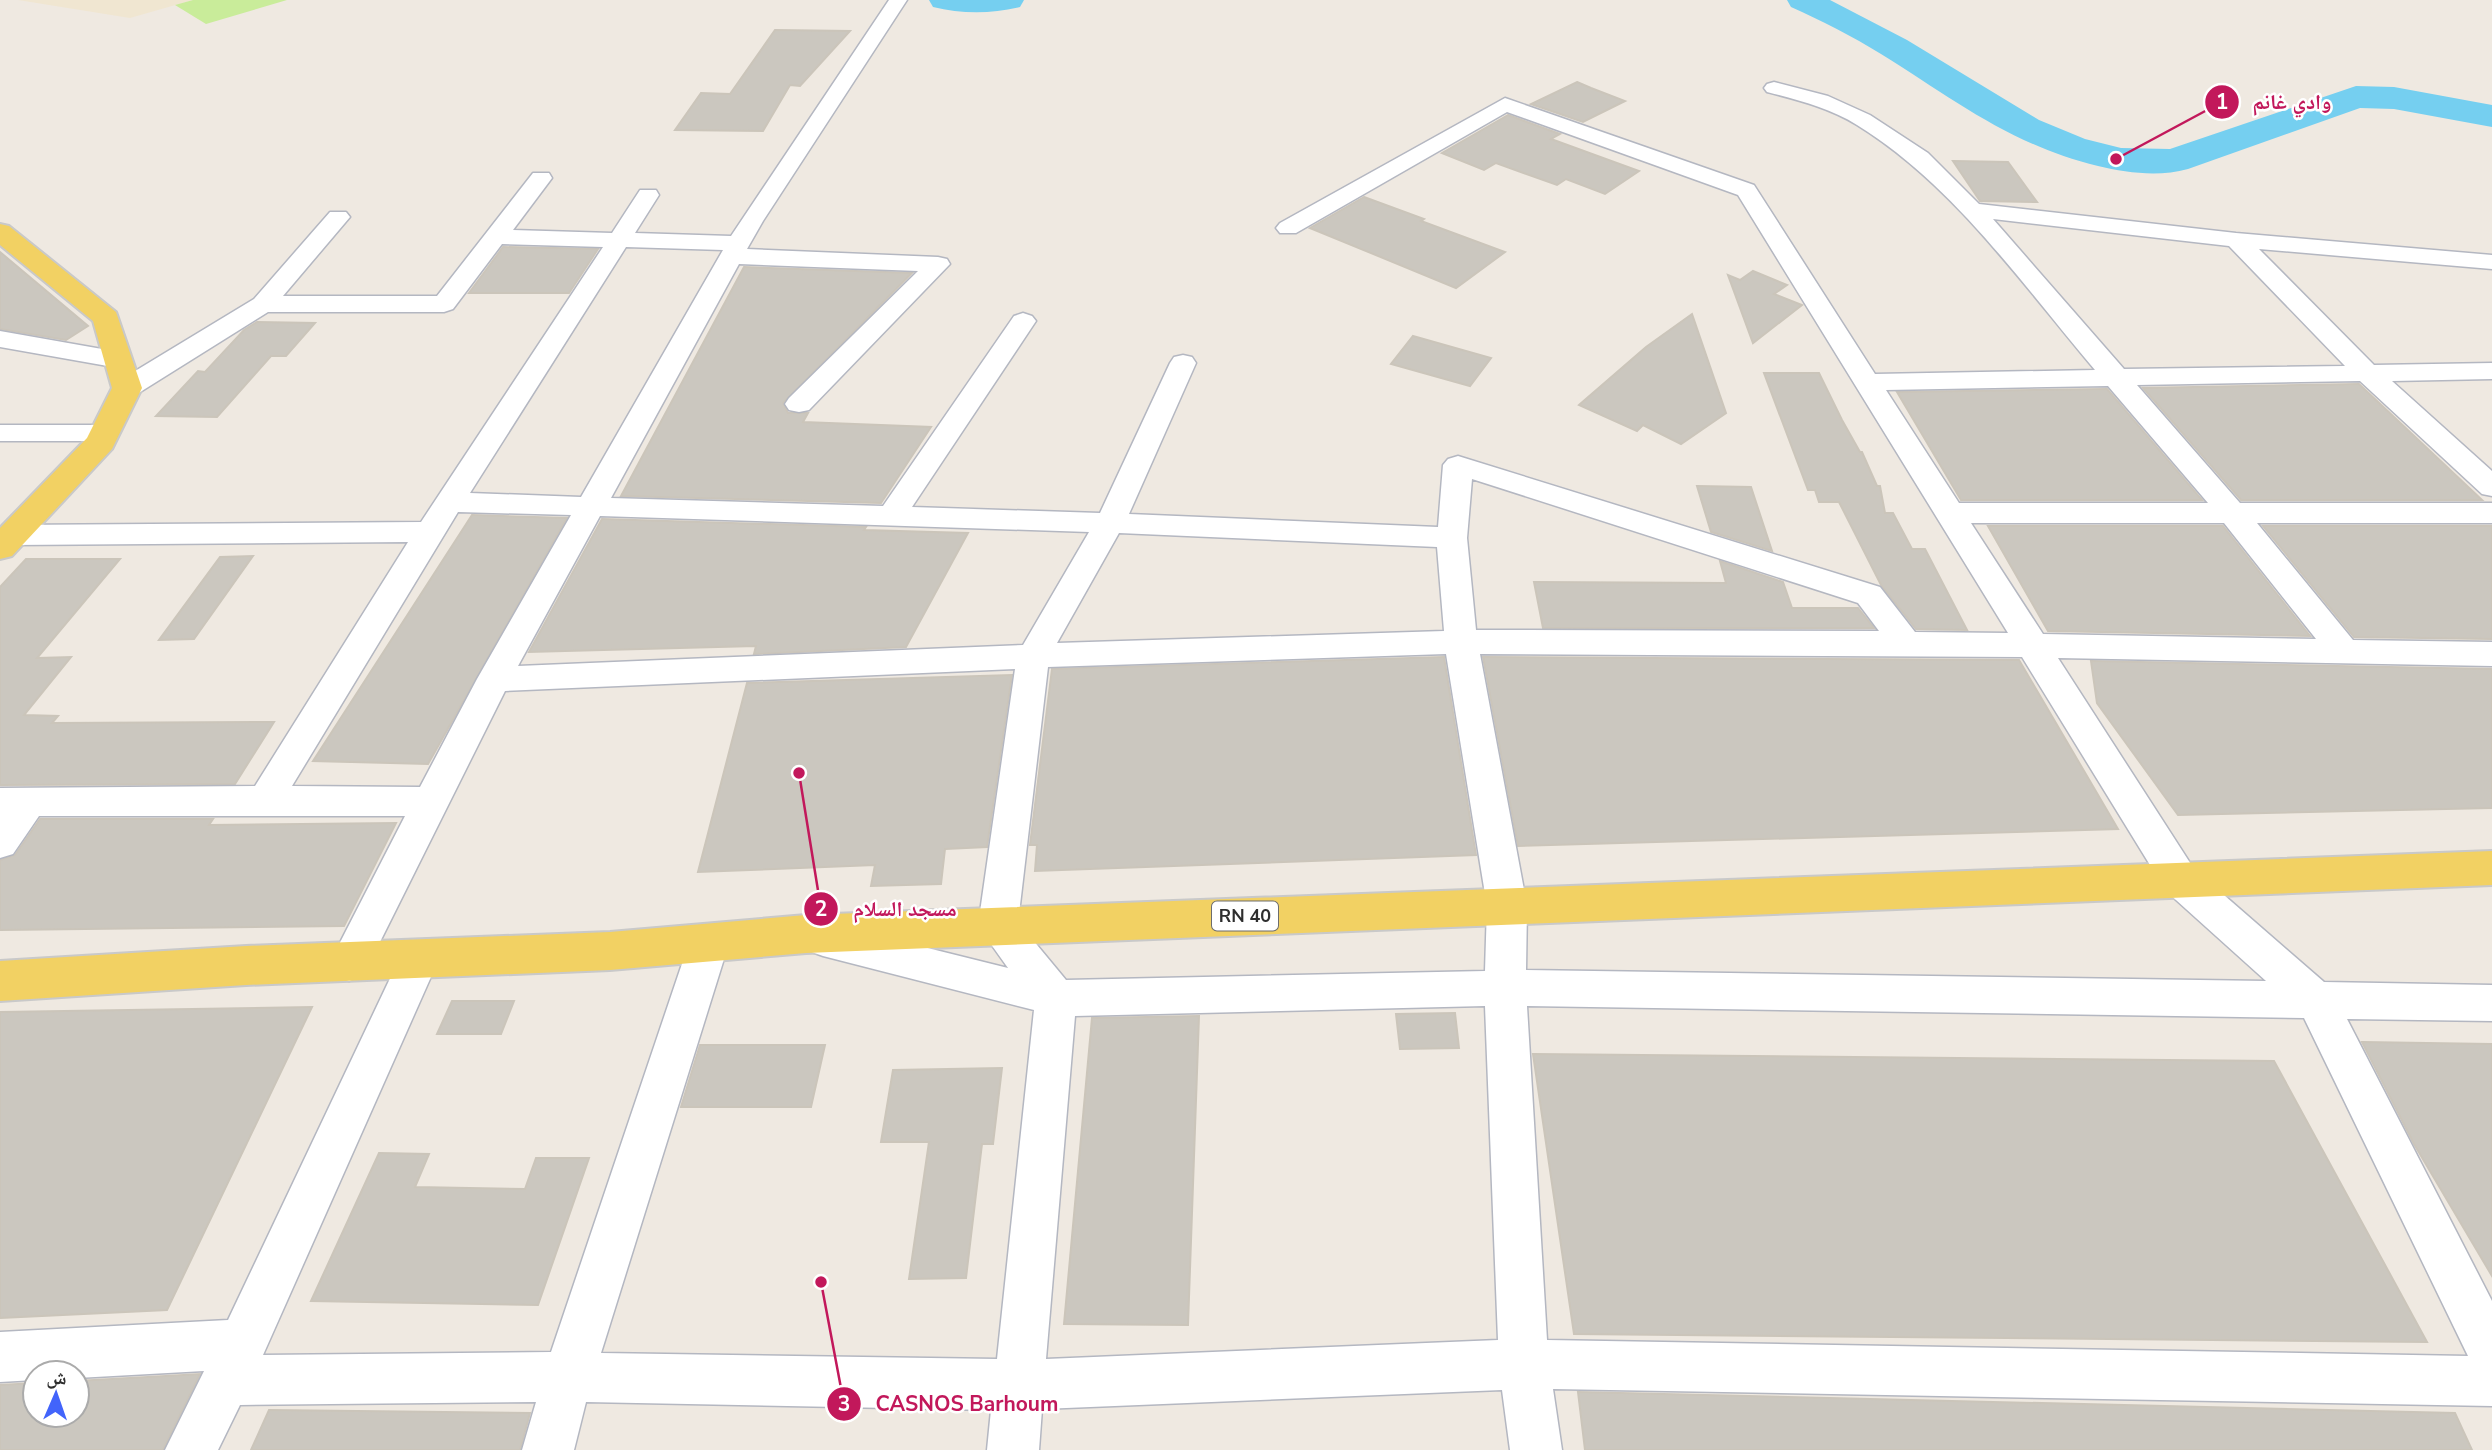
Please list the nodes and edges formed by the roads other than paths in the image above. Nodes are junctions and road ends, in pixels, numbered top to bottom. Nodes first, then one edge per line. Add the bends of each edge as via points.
1 (898, 0) edge
2 (1774, 88) dead end
3 (541, 178) dead end
4 (648, 195) dead end
5 (1972, 210) junction
6 (338, 217) dead end
7 (1288, 228) dead end
8 (0, 232) edge
9 (496, 237) junction
10 (2236, 240) junction
11 (619, 241) junction
12 (735, 250) junction
13 (2492, 262) edge
14 (263, 304) junction
15 (1023, 321) dead end
16 (11, 341) edge
17 (119, 360) junction
18 (1183, 363) dead end
19 (0, 364) edge
20 (2492, 371) edge
21 (2367, 373) junction
22 (2114, 377) junction
23 (1867, 382) junction
24 (127, 388) junction
25 (799, 404) dead end
26 (0, 433) edge
27 (105, 433) junction
28 (2492, 487) edge
29 (450, 502) junction
30 (591, 505) junction
31 (1947, 513) junction
32 (2492, 513) edge
33 (2234, 515) junction
34 (892, 516) junction
35 (1110, 523) junction
36 (430, 533) junction
37 (1452, 538) junction
38 (6, 541) edge
39 (1461, 642) junction
40 (1906, 643) junction
41 (2034, 646) junction
42 (2344, 651) junction
43 (2492, 654) edge
44 (1032, 656) junction
45 (494, 679) junction
46 (265, 800) junction
47 (433, 802) junction
48 (14, 803) edge
49 (0, 843) edge
50 (2492, 868) edge
51 (2179, 880) junction
52 (1507, 906) junction
53 (998, 926) junction
54 (806, 934) junction
55 (708, 946) junction
56 (418, 961) junction
57 (349, 964) junction
58 (0, 981) edge
59 (1505, 988) junction
60 (1056, 998) junction
61 (2317, 1002) junction
62 (2492, 1003) edge
63 (2492, 1352) edge
64 (0, 1357) edge
65 (234, 1362) junction
66 (1524, 1364) junction
67 (568, 1377) junction
68 (2492, 1381) edge
69 (1020, 1385) junction
70 (191, 1450) edge
71 (548, 1450) edge
72 (1013, 1450) edge
73 (1535, 1450) edge

1 - 12 street
2 - 5 street via 1821,100 1863,119 1920,158
3 - 9 street
4 - 11 street
5 - 10 street
5 - 22 street
6 - 14 street
7 - 23 street via 1505,104 1746,190
8 - 17 main road via 106,318
9 - 11 street
9 - 14 street via 444,304
10 - 13 street
10 - 21 street
11 - 12 street
11 - 29 street
12 - 25 street via 938,264
12 - 30 street
14 - 24 street
15 - 34 street
16 - 17 street
16 - 19 street
17 - 24 main road
18 - 35 street
20 - 21 street
21 - 22 street
21 - 28 street
22 - 23 street
22 - 33 street
23 - 31 street
24 - 27 main road
26 - 27 street
27 - 38 main road
29 - 30 street
29 - 36 street
30 - 34 street
30 - 45 street
31 - 33 street
31 - 41 street
32 - 33 street
33 - 42 street
34 - 35 street
35 - 37 street
35 - 44 street
36 - 38 street
36 - 46 street
37 - 39 street
37 - 40 street via 1458,465 1869,595
39 - 40 street
39 - 44 street
39 - 52 street
40 - 41 street
41 - 42 street
41 - 51 street
42 - 43 street
44 - 45 street
44 - 53 street
45 - 47 street
46 - 47 street
46 - 48 street
47 - 57 street
48 - 49 street
50 - 51 main road, RN 40
51 - 52 main road, RN 40
51 - 61 street
52 - 53 main road, RN 40
52 - 59 street
53 - 54 main road, RN 40
53 - 60 street
54 - 55 main road, RN 40
54 - 60 street
55 - 56 main road, RN 40
55 - 67 street
56 - 57 main road, RN 40
56 - 65 street
57 - 58 main road, RN 40
59 - 60 street
59 - 61 street
59 - 66 street
60 - 69 street
61 - 62 street
61 - 63 street
64 - 65 street
65 - 67 street
65 - 70 street
66 - 68 street
66 - 69 street
66 - 73 street
67 - 69 street
67 - 71 street
69 - 72 street

